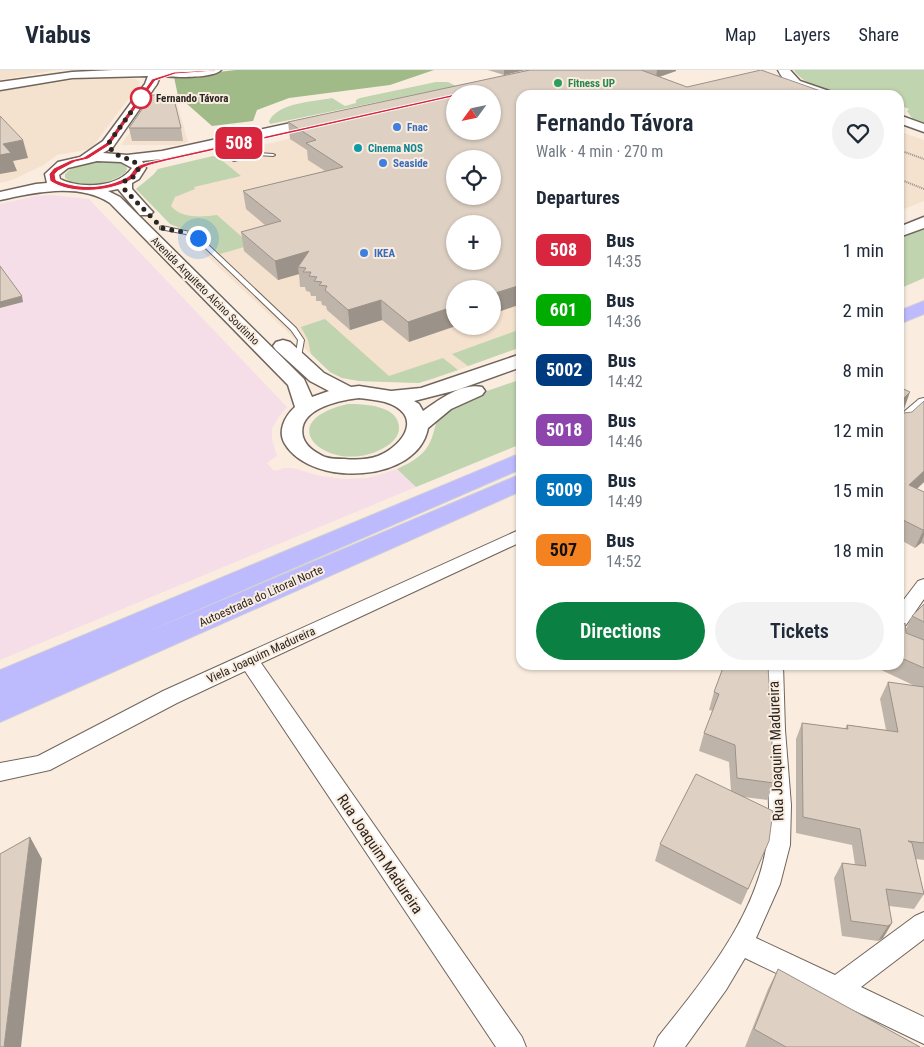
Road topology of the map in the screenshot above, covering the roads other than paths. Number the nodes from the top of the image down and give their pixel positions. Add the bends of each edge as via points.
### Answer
1 (73, 70) edge
2 (215, 70) edge
3 (771, 70) edge
4 (784, 70) edge
5 (151, 74) edge
6 (0, 84) edge
7 (802, 90) edge
8 (815, 90) edge
9 (339, 119) edge
10 (904, 121) edge
11 (904, 127) edge
12 (924, 128) edge
13 (924, 134) edge
14 (108, 144) junction
15 (273, 155) dead end
16 (86, 158) junction
17 (234, 160) dead end
18 (128, 161) junction
19 (52, 174) junction
20 (125, 181) junction
21 (63, 187) junction
22 (88, 189) junction
23 (0, 190) edge
24 (0, 196) edge
25 (924, 212) edge
26 (904, 219) edge
27 (924, 222) edge
28 (904, 230) edge
29 (916, 298) edge
30 (904, 312) edge
31 (516, 362) edge
32 (516, 375) edge
33 (347, 393) junction
34 (391, 397) junction
35 (924, 402) edge
36 (306, 408) junction
37 (904, 420) edge
38 (420, 424) junction
39 (516, 462) edge
40 (516, 484) edge
41 (516, 537) edge
42 (924, 585) edge
43 (904, 613) edge
44 (249, 661) junction
45 (772, 670) edge
46 (0, 683) edge
47 (0, 710) edge
48 (0, 772) edge
49 (924, 924) edge
50 (740, 943) junction
51 (837, 990) junction
52 (924, 1031) edge
53 (512, 1047) edge
54 (668, 1047) edge

1 - 6 main road
2 - 5 main road
3 - 7 main road via 782,82
4 - 8 main road via 792,81
5 - 6 main road via 80,74
5 - 14 main road
9 - 18 main road via 165,160
10 - 12 main road
11 - 13 main road
14 - 16 main road
14 - 18 main road
15 - 17 lane via 258,154
16 - 18 main road
16 - 19 main road via 63,165
18 - 20 main road via 133,177
19 - 21 main road via 53,181
19 - 23 main road
20 - 22 main road
20 - 33 main road, Avenida Arquiteto Alcino Soutinho via 125,190 130,197 298,361 317,377
21 - 22 main road
21 - 24 main road via 36,188
22 - 36 main road, Avenida Arquiteto Alcino Soutinho via 109,196 129,214 297,383
25 - 26 main road
27 - 28 main road
29 - 30 highway
31 - 34 main road via 422,394
32 - 38 main road via 444,405
33 - 34 main road
33 - 36 main road
34 - 38 main road via 415,413
35 - 37 street
36 - 38 main road via 292,428 292,439 298,450 326,464 344,467 384,462 400,455 415,440
39 - 46 highway, Autoestrada do Litoral Norte
40 - 47 highway, Autoestrada do Litoral Norte
41 - 44 street, Viela Joaquim Madureira
42 - 43 street
44 - 48 street, Viela Joaquim Madureira via 170,697 42,764
44 - 53 street, Rua Joaquim Madureira
45 - 50 street, Rua Joaquim Madureira via 780,811 776,857 758,909
49 - 51 street
50 - 51 street
50 - 54 street, Rua Joaquim Madureira via 701,1004
51 - 52 street

